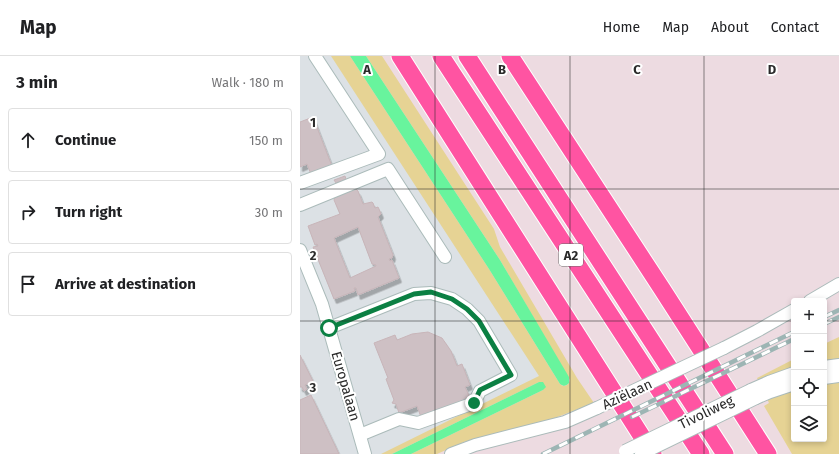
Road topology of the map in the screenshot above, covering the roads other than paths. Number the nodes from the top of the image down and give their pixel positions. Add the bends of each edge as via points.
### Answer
1 (315, 56) edge
2 (400, 56) edge
3 (441, 56) edge
4 (467, 56) edge
5 (510, 56) edge
6 (300, 184) edge
7 (300, 205) edge
8 (300, 253) edge
9 (445, 257) dead end
10 (839, 284) edge
11 (815, 298) edge
12 (791, 312) edge
13 (329, 328) junction
14 (839, 365) edge
15 (827, 367) edge
16 (791, 374) edge
17 (839, 376) edge
18 (827, 378) edge
19 (791, 385) edge
20 (754, 394) junction
21 (360, 435) junction
22 (622, 452) edge
23 (365, 454) edge
24 (451, 454) edge
25 (641, 454) edge
26 (653, 454) edge
27 (701, 454) edge
28 (725, 454) edge
29 (768, 454) edge

1 - 6 street via 379,154
2 - 26 highway
3 - 27 highway, A2
4 - 28 highway, A2
5 - 29 highway
7 - 9 street via 388,169
8 - 13 street, Europalaan via 322,304
10 - 11 street
12 - 24 street, Aziëlaan, bridge via 724,348 565,422 475,445
13 - 21 street, Europalaan
13 - 21 street via 414,294 431,292 452,299 479,321 511,375 480,390 474,403 418,424 399,419
14 - 15 street
16 - 20 street, Tivoliweg via 769,382
17 - 18 street
19 - 20 street, Tivoliweg
20 - 22 street, Tivoliweg, bridge
20 - 25 street, Tivoliweg, bridge
21 - 23 street, Europalaan

